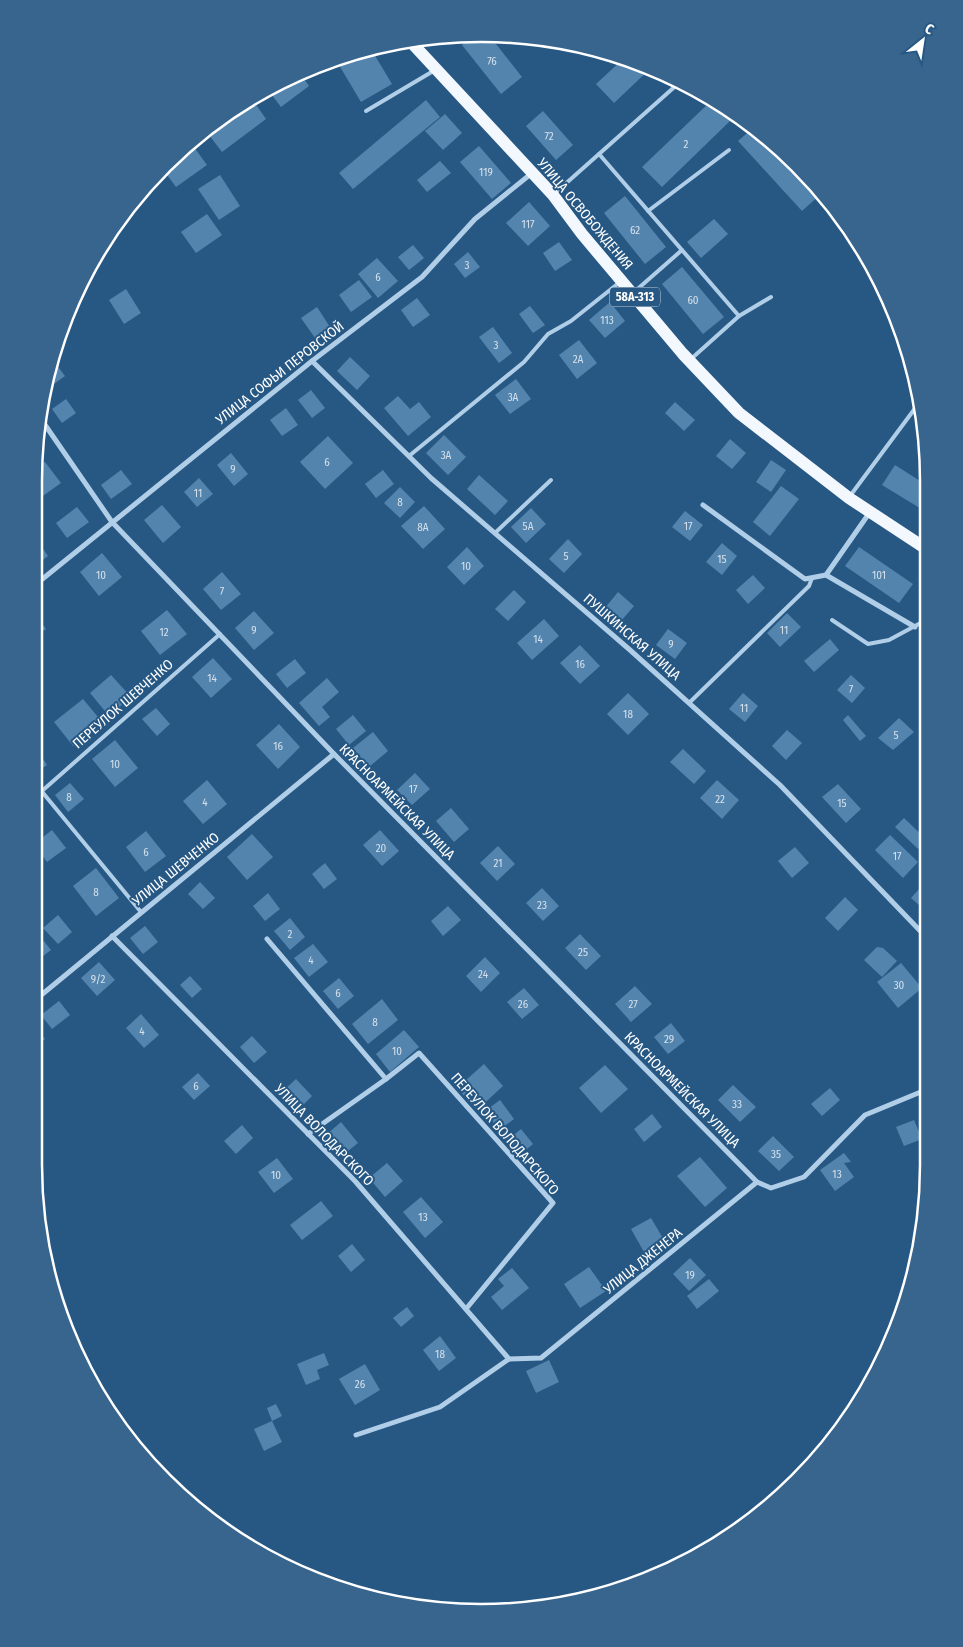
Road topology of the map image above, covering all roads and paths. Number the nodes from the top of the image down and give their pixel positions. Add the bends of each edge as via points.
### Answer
1 (416, 47) edge
2 (437, 69) junction
3 (674, 87) edge
4 (366, 111) dead end
5 (729, 150) dead end
6 (599, 154) junction
7 (532, 173) junction
8 (553, 195) junction
9 (648, 211) junction
10 (682, 250) junction
11 (621, 281) junction
12 (632, 294) junction
13 (771, 297) dead end
14 (739, 316) junction
15 (312, 360) junction
16 (689, 361) junction
17 (914, 409) edge
18 (46, 426) edge
19 (409, 456) junction
20 (551, 480) dead end
21 (849, 498) junction
22 (703, 506) dead end
23 (870, 512) junction
24 (112, 522) junction
25 (494, 533) junction
26 (920, 545) edge
27 (826, 575) junction
28 (812, 578) junction
29 (42, 579) edge
30 (832, 620) dead end
31 (920, 624) edge
32 (915, 627) junction
33 (220, 634) junction
34 (689, 703) junction
35 (334, 754) junction
36 (42, 791) joint
37 (141, 912) junction
38 (920, 931) edge
39 (112, 936) junction
40 (267, 939) dead end
41 (42, 995) edge
42 (386, 1079) junction
43 (920, 1092) edge
44 (308, 1134) junction
45 (757, 1182) junction
46 (466, 1310) junction
47 (509, 1359) junction
48 (356, 1434) dead end

1 - 2 main road, УЛИЦА ОСВОБОЖДЕНИЯ / 58А-313
2 - 4 lane
2 - 7 main road, УЛИЦА ОСВОБОЖДЕНИЯ / 58А-313
3 - 6 lane
5 - 9 lane
6 - 8 lane
6 - 9 lane
7 - 8 main road, УЛИЦА ОСВОБОЖДЕНИЯ / 58А-313
7 - 15 street, УЛИЦА СОФЬИ ПЕРОВСКОЙ via 475,219 422,277
8 - 11 main road, УЛИЦА ОСВОБОЖДЕНИЯ / 58А-313
9 - 10 lane
10 - 12 lane
10 - 14 lane
11 - 12 main road, УЛИЦА ОСВОБОЖДЕНИЯ / 58А-313
11 - 19 lane via 571,321 548,334 524,362
12 - 16 main road, УЛИЦА ОСВОБОЖДЕНИЯ / 58А-313
13 - 14 lane
14 - 16 lane
15 - 19 street, ПУШКИНСКАЯ УЛИЦА
15 - 24 street, УЛИЦА СОФЬИ ПЕРОВСКОЙ
16 - 21 main road, УЛИЦА ОСВОБОЖДЕНИЯ / 58А-313 via 739,413
17 - 21 lane
18 - 24 street, КРАСНОАРМЕЙСКАЯ УЛИЦА
19 - 25 street, ПУШКИНСКАЯ УЛИЦА
20 - 25 lane
21 - 23 main road, УЛИЦА ОСВОБОЖДЕНИЯ / 58А-313
22 - 28 street via 805,579
23 - 26 main road, УЛИЦА ОСВОБОЖДЕНИЯ / 58А-313
23 - 27 street
24 - 29 street, УЛИЦА СОФЬИ ПЕРОВСКОЙ
24 - 33 street, КРАСНОАРМЕЙСКАЯ УЛИЦА
25 - 34 street, ПУШКИНСКАЯ УЛИЦА
27 - 28 street
27 - 32 street
28 - 34 lane via 810,586
30 - 32 lane via 868,644 889,640
31 - 32 lane
33 - 35 street, КРАСНОАРМЕЙСКАЯ УЛИЦА
33 - 36 lane, ПЕРЕУЛОК ШЕВЧЕНКО
34 - 38 street, ПУШКИНСКАЯ УЛИЦА via 780,785
35 - 37 street, УЛИЦА ШЕВЧЕНКО
35 - 45 street, КРАСНОАРМЕЙСКАЯ УЛИЦА
36 - 37 lane
37 - 39 street, УЛИЦА ШЕВЧЕНКО
39 - 41 street, УЛИЦА ШЕВЧЕНКО
39 - 44 street, УЛИЦА ВОЛОДАРСКОГО
40 - 42 street
42 - 44 street, ПЕРЕУЛОК ВОЛОДАРСКОГО
42 - 46 street, ПЕРЕУЛОК ВОЛОДАРСКОГО via 418,1053 553,1203
43 - 45 street via 864,1115 804,1177 771,1188
44 - 46 street, УЛИЦА ВОЛОДАРСКОГО via 355,1181
45 - 47 street, УЛИЦА ДЖЕНЕРА via 541,1358
46 - 47 street, УЛИЦА ВОЛОДАРСКОГО
47 - 48 street via 440,1406

